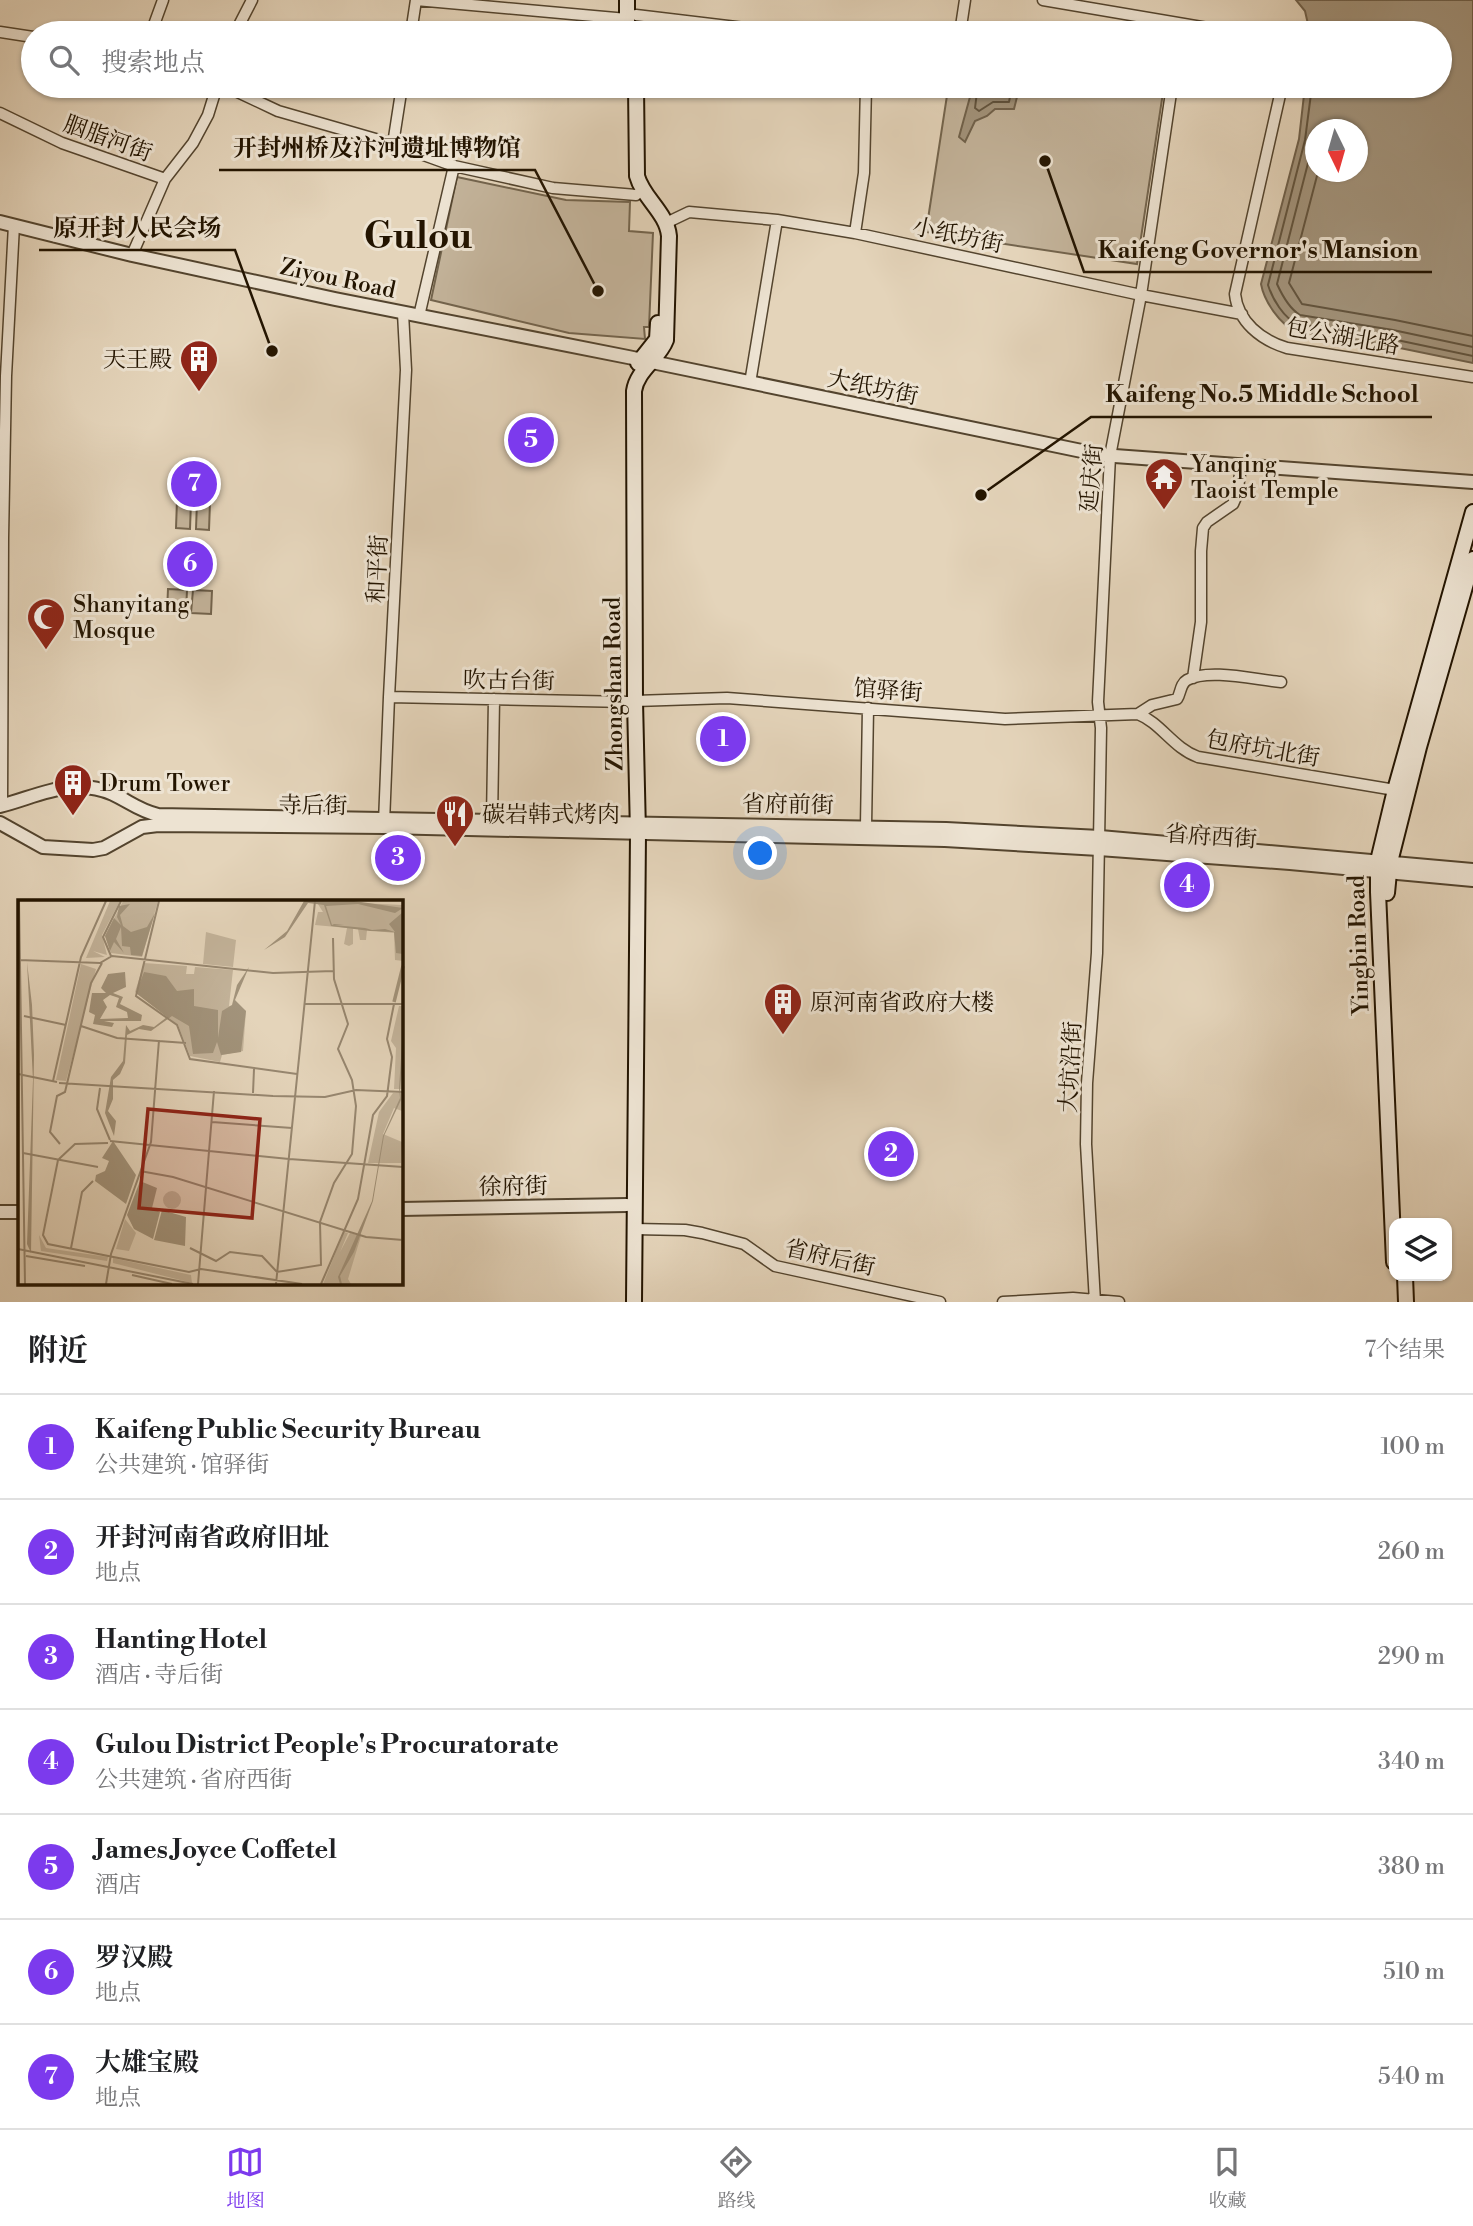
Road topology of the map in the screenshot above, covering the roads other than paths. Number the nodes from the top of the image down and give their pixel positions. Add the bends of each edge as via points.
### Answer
1 (163, 0) edge
2 (252, 0) edge
3 (416, 0) edge
4 (627, 0) edge
5 (965, 0) edge
6 (1043, 0) edge
7 (631, 17) edge
8 (155, 21) edge
9 (241, 21) edge
10 (413, 21) edge
11 (670, 21) edge
12 (962, 21) edge
13 (1143, 21) edge
14 (0, 32) edge
15 (21, 35) edge
16 (214, 98) edge
17 (250, 98) edge
18 (400, 98) edge
19 (628, 98) edge
20 (636, 98) edge
21 (866, 98) edge
22 (1170, 98) edge
23 (1279, 98) edge
24 (0, 113) edge
25 (393, 144) junction
26 (454, 166) junction
27 (165, 179) junction
28 (636, 195) junction
29 (777, 220) junction
30 (0, 222) edge
31 (666, 223) junction
32 (14, 225) junction
33 (855, 233) junction
34 (132, 255) junction
35 (1141, 295) junction
36 (403, 313) junction
37 (1241, 314) junction
38 (419, 316) junction
39 (640, 360) junction
40 (1473, 377) edge
41 (750, 383) junction
42 (1110, 456) junction
43 (1241, 467) junction
44 (1473, 482) edge
45 (1473, 512) edge
46 (1, 538) edge
47 (1473, 559) edge
48 (1193, 678) junction
49 (1280, 682) dead end
50 (389, 697) junction
51 (494, 699) junction
52 (631, 701) junction
53 (868, 708) junction
54 (1099, 715) junction
55 (1138, 715) junction
56 (1395, 790) junction
57 (1, 805) edge
58 (492, 820) junction
59 (0, 823) edge
60 (385, 823) junction
61 (866, 826) junction
62 (633, 828) junction
63 (945, 834) junction
64 (1100, 843) junction
65 (1383, 866) junction
66 (1473, 870) edge
67 (1473, 880) edge
68 (626, 1205) junction
69 (402, 1209) edge
70 (0, 1212) edge
71 (18, 1212) edge
72 (1393, 1218) edge
73 (1402, 1218) edge
74 (634, 1229) junction
75 (1395, 1281) edge
76 (1405, 1281) edge
77 (1095, 1301) edge
78 (626, 1302) edge
79 (634, 1302) edge
80 (940, 1302) edge
81 (1003, 1302) edge
82 (1119, 1302) edge
83 (1396, 1302) edge
84 (1406, 1302) edge

1 - 8 street
2 - 9 street
3 - 7 street
3 - 10 street
4 - 7 main road
5 - 12 street
6 - 13 street
7 - 11 street
14 - 15 street
16 - 27 street via 193,143
17 - 25 street via 278,111
18 - 25 street
19 - 28 main road, Zhongshan Road via 628,175
20 - 31 main road via 637,176
21 - 33 street via 864,173
22 - 35 street, 延庆街
23 - 37 street via 1236,294
24 - 27 street, 胭脂河街 via 62,143
25 - 26 street
26 - 28 street via 553,188
26 - 38 street
27 - 34 street
28 - 39 main road, Zhongshan Road via 660,233 657,339
29 - 31 street, 小纸坊街 via 689,212
29 - 33 street, 小纸坊街
29 - 41 street
30 - 32 street, Ziyou Road
31 - 39 main road, Zhongshan Road via 667,336 662,349
32 - 34 street, Ziyou Road
32 - 46 street
33 - 35 street, 小纸坊街
34 - 36 street, Ziyou Road
35 - 37 street, 小纸坊街
35 - 42 street, 延庆街
36 - 38 street, Ziyou Road
36 - 50 street, 和平街 via 406,370
37 - 40 street, 包公湖北路 via 1259,335 1287,348
38 - 39 street, Ziyou Road
39 - 41 street, 大纸坊街
39 - 52 main road, Zhongshan Road via 626,381 624,394
41 - 42 street, 大纸坊街
42 - 43 street, 大纸坊街
42 - 54 street, 延庆街
43 - 44 street, 大纸坊街
43 - 48 street via 1233,504 1203,528 1201,622
45 - 56 main road, Yingbin Road
46 - 57 street
47 - 65 main road, Yingbin Road
48 - 49 street via 1213,675
48 - 55 street via 1183,684 1177,699 1152,705
50 - 51 street, 吹古台街
50 - 60 street, 和平街
51 - 52 street, 吹古台街
51 - 58 street
52 - 53 street, 馆驿街 via 727,698
52 - 62 main road, Zhongshan Road
53 - 54 street, 馆驿街 via 1005,719
53 - 61 street
54 - 55 street, 馆驿街
54 - 64 street, 延庆街
55 - 56 street, 包府坑北街 via 1198,757
56 - 65 main road, Yingbin Road
57 - 60 street, 寺后街 via 45,790 73,788 113,794 158,815
58 - 60 street, 寺后街
58 - 62 street, 寺后街
59 - 60 street, 寺后街 via 43,846 93,850 142,827 158,825
60 - 62 street, 寺后街
61 - 62 street, 省府前街
61 - 63 street, 省府前街
62 - 63 street, 省府前街
62 - 68 main road, Zhongshan Road
62 - 74 main road, Zhongshan Road
63 - 64 street, 省府西街
64 - 65 street, 省府西街
64 - 77 street, 大坑沿街 via 1087,1083
65 - 66 street, 省府西街
65 - 67 street, 省府西街
65 - 72 main road, Yingbin Road
65 - 73 main road, Yingbin Road
68 - 69 street, 徐府街
68 - 78 main road, Zhongshan Road
70 - 71 street
74 - 79 main road, Zhongshan Road
74 - 80 street, 省府后街 via 702,1233 744,1244 775,1266
75 - 83 main road
76 - 84 main road
77 - 81 street
77 - 82 street

